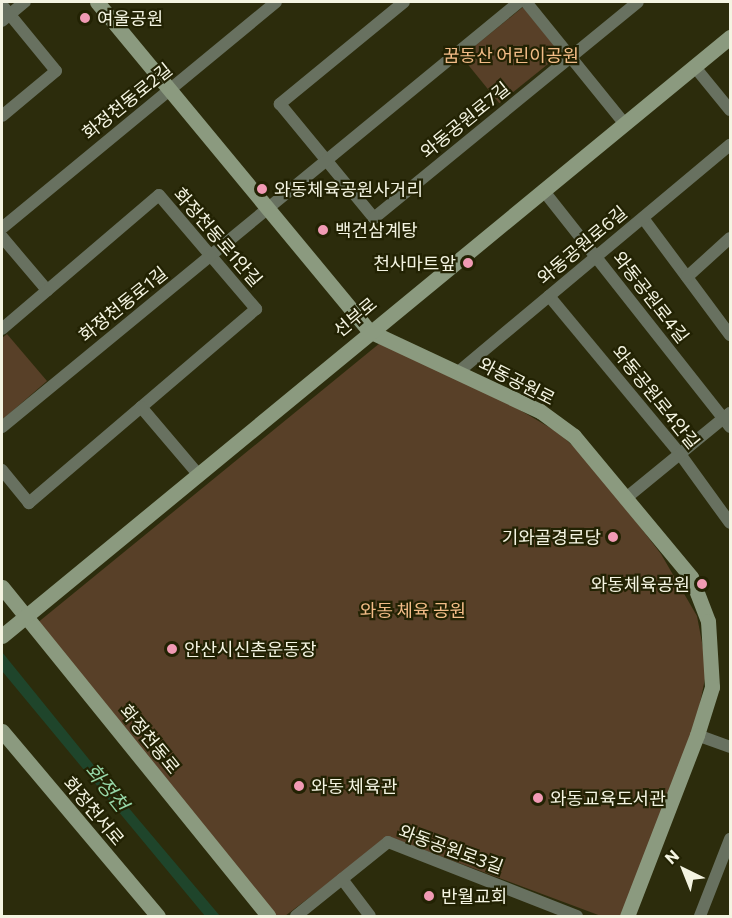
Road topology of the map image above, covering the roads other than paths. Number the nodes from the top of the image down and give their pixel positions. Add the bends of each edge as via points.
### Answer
1 (25, 2) edge
2 (97, 2) edge
3 (274, 2) edge
4 (404, 2) edge
5 (519, 2) edge
6 (526, 2) edge
7 (638, 2) edge
8 (4, 13) edge
9 (730, 36) edge
10 (570, 57) junction
11 (694, 66) junction
12 (170, 89) junction
13 (730, 110) edge
14 (2, 116) edge
15 (624, 123) junction
16 (730, 145) edge
17 (326, 160) junction
18 (543, 190) junction
19 (268, 208) junction
20 (643, 218) junction
21 (2, 228) edge
22 (2, 237) edge
23 (730, 238) edge
24 (210, 255) junction
25 (596, 257) junction
26 (687, 277) junction
27 (47, 290) junction
28 (549, 296) junction
29 (2, 329) edge
30 (369, 331) junction
31 (730, 335) edge
32 (457, 373) junction
33 (141, 407) junction
34 (728, 419) edge
35 (2, 427) edge
36 (680, 454) junction
37 (2, 470) edge
38 (198, 474) junction
39 (626, 498) junction
40 (730, 523) edge
41 (2, 587) edge
42 (26, 617) junction
43 (5, 634) edge
44 (2, 731) edge
45 (697, 735) junction
46 (730, 747) edge
47 (730, 839) edge
48 (342, 879) junction
49 (543, 903) junction
50 (373, 915) edge
51 (158, 916) edge
52 (268, 916) edge
53 (296, 916) edge
54 (538, 916) edge
55 (577, 916) edge
56 (627, 916) edge
57 (700, 916) edge

1 - 8 street
2 - 12 street, 와동공원로
3 - 12 street, 화정천동로2길
4 - 17 street via 280,104
5 - 17 street
6 - 10 street
7 - 10 street, 와동공원로7길
8 - 14 street via 56,71
9 - 11 street, 선부로
10 - 15 street
10 - 17 street, 와동공원로7길 via 374,218
11 - 13 street
11 - 15 street, 선부로
12 - 19 street, 와동공원로
12 - 21 street, 화정천동로2길
15 - 18 street, 선부로
16 - 20 street, 와동공원로6길
17 - 19 street
18 - 25 street, 와동공원로4길
18 - 30 street, 선부로
19 - 24 street, 화정천동로1길
19 - 30 street, 와동공원로
20 - 25 street, 와동공원로6길
20 - 26 street
22 - 27 street
23 - 26 street
24 - 27 street, 화정천동로1안길 via 159,195
24 - 33 street, 화정천동로1안길 via 256,309
24 - 35 street, 화정천동로1길
25 - 28 street, 와동공원로6길
25 - 34 street, 와동공원로4길
26 - 31 street
27 - 29 street, 화정천동로1안길
28 - 32 street, 와동공원로6길
28 - 36 street, 와동공원로4안길
30 - 32 street, 와동공원로
30 - 38 street, 선부로
32 - 39 street, 와동공원로 via 540,411 574,436
33 - 37 street, 화정천동로1안길 via 29,502
33 - 38 street
34 - 36 street
36 - 39 street
36 - 40 street, 와동공원로4안길
38 - 42 street, 선부로
39 - 45 street, 와동공원로 via 691,577 708,621 712,687
41 - 42 street, 화정천동로
42 - 43 street, 선부로
42 - 52 street, 화정천동로
44 - 51 street, 화정천서로
45 - 46 street
45 - 56 street, 와동공원로
47 - 57 street
48 - 49 street, 와동공원로3길 via 388,842
48 - 50 street
48 - 53 street, 와동공원로3길
49 - 54 street
49 - 55 street, 와동공원로3길

